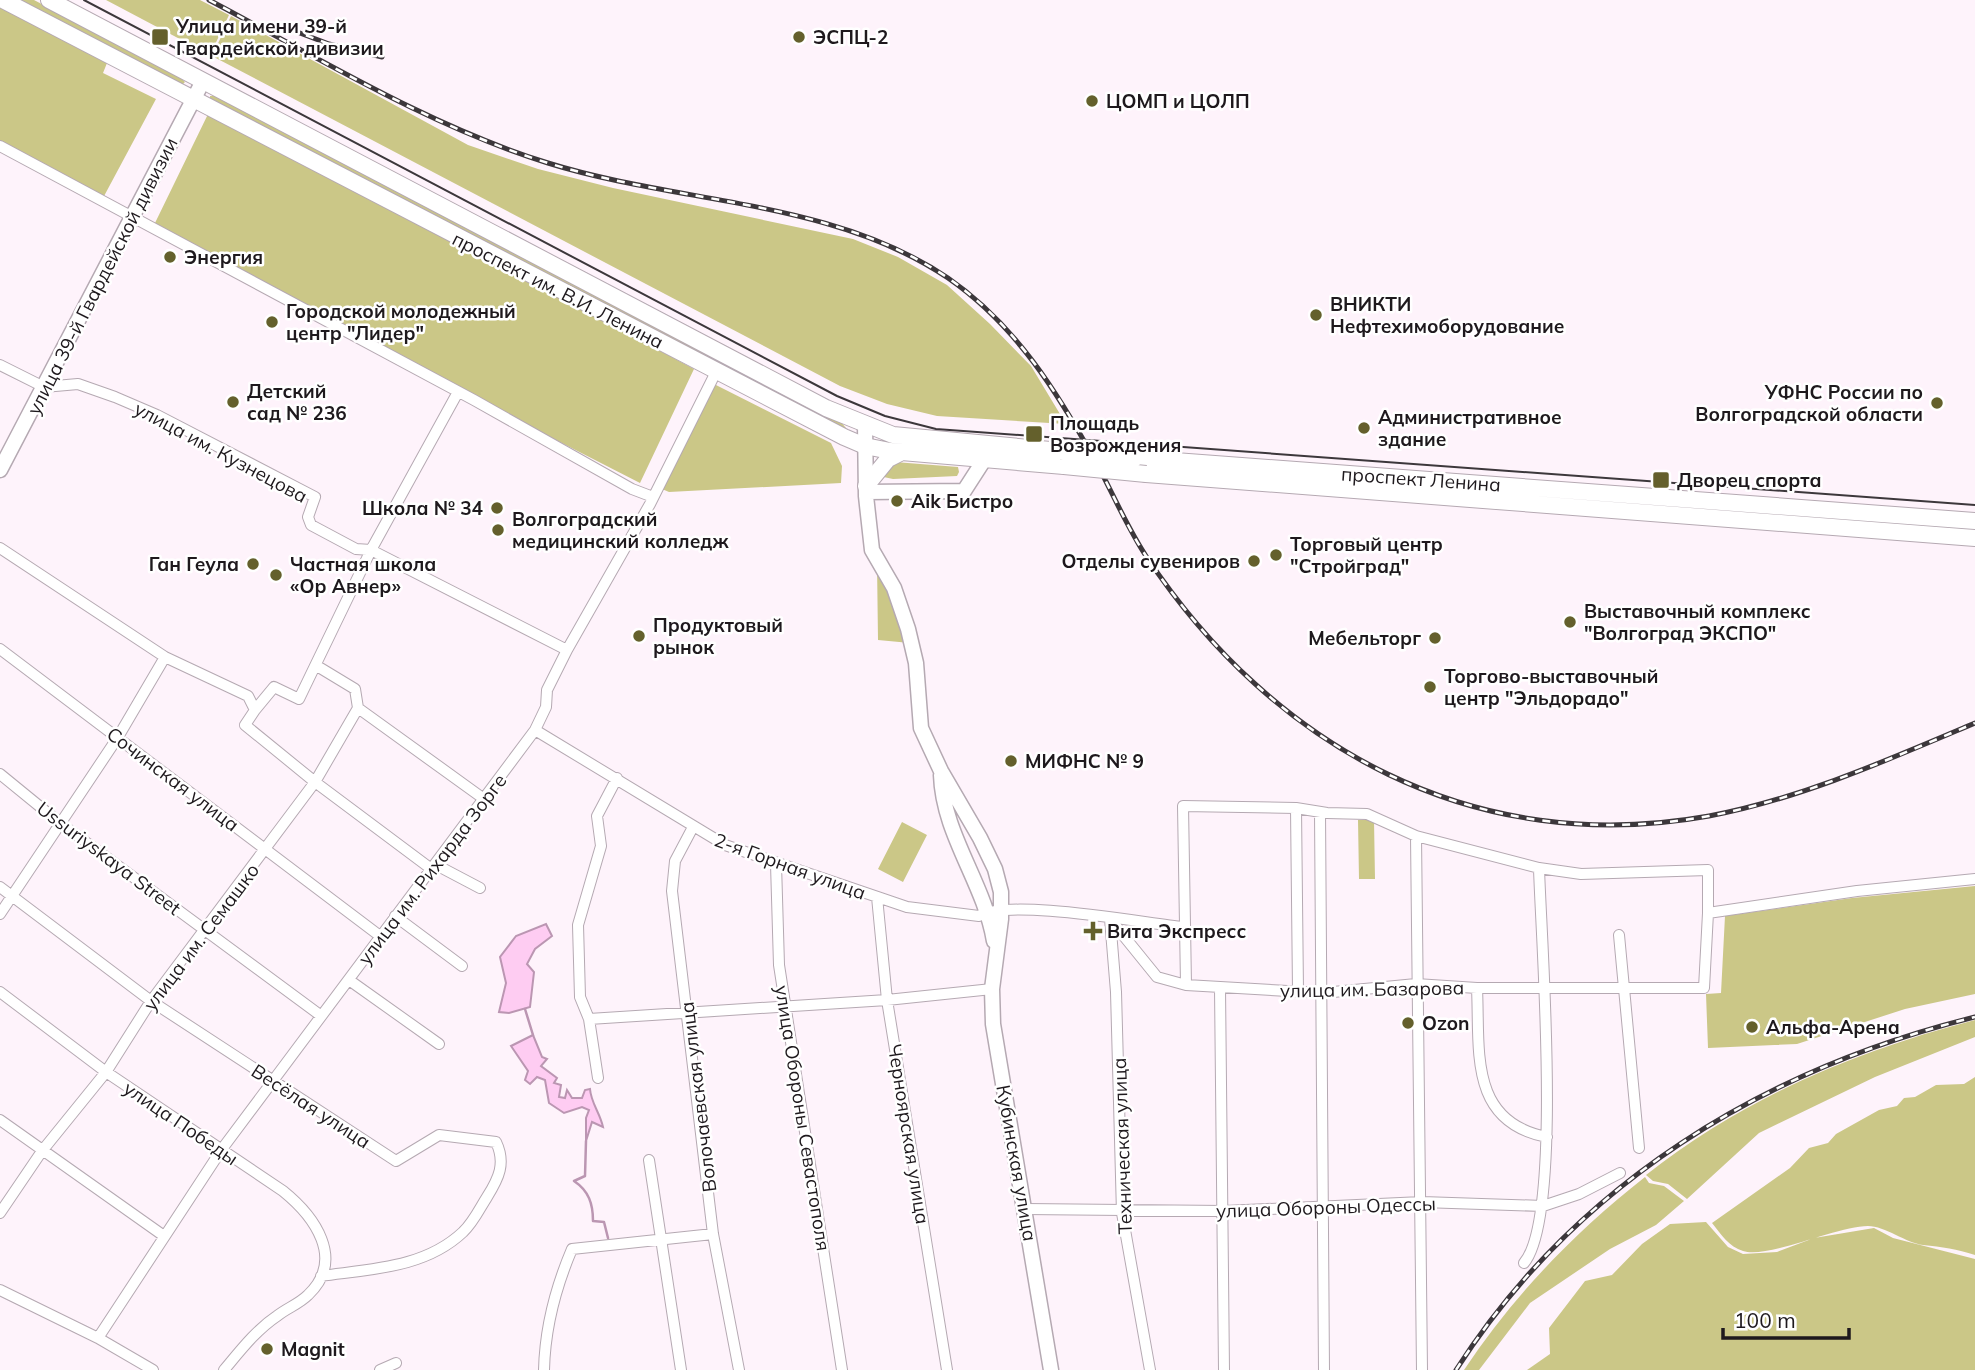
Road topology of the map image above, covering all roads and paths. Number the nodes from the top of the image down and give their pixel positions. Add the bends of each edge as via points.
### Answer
1 (3, 0) edge
2 (49, 0) edge
3 (203, 81) junction
4 (193, 100) junction
5 (0, 146) edge
6 (134, 216) junction
7 (0, 365) edge
8 (716, 372) junction
9 (44, 387) junction
10 (458, 392) junction
11 (865, 424) junction
12 (865, 446) junction
13 (902, 452) junction
14 (1135, 458) joint
15 (1063, 459) junction
16 (984, 460) junction
17 (0, 470) edge
18 (1146, 474) joint
19 (866, 489) junction
20 (653, 497) junction
21 (1707, 508) junction
22 (1933, 517) junction
23 (1975, 521) edge
24 (1931, 534) junction
25 (1975, 538) edge
26 (0, 548) edge
27 (371, 550) junction
28 (0, 649) edge
29 (567, 650) junction
30 (165, 657) junction
31 (317, 666) junction
32 (358, 708) junction
33 (255, 710) junction
34 (535, 730) junction
35 (118, 737) junction
36 (941, 771) junction
37 (0, 774) edge
38 (617, 778) junction
39 (315, 782) junction
40 (484, 799) junction
41 (1296, 807) junction
42 (1320, 812) junction
43 (60, 823) junction
44 (692, 827) junction
45 (1416, 836) junction
46 (267, 850) junction
47 (776, 864) junction
48 (430, 868) junction
49 (1539, 868) junction
50 (1975, 879) edge
51 (0, 887) edge
52 (480, 888) dead end
53 (11, 895) junction
54 (877, 897) junction
55 (994, 910) junction
56 (1708, 913) junction
57 (0, 914) edge
58 (395, 916) junction
59 (1110, 919) junction
60 (1183, 927) junction
61 (206, 932) junction
62 (1619, 935) dead end
63 (380, 936) junction
64 (461, 966) dead end
65 (349, 980) junction
66 (1416, 984) junction
67 (1186, 985) junction
68 (1220, 988) junction
69 (1477, 988) junction
70 (1542, 988) junction
71 (1622, 988) junction
72 (992, 989) junction
73 (1298, 991) junction
74 (0, 992) edge
75 (1323, 993) junction
76 (887, 1000) junction
77 (151, 1001) junction
78 (785, 1007) junction
79 (688, 1013) junction
80 (320, 1015) junction
81 (589, 1018) junction
82 (439, 1044) dead end
83 (106, 1072) junction
84 (598, 1078) dead end
85 (273, 1083) junction
86 (0, 1120) edge
87 (1547, 1137) junction
88 (1639, 1148) dead end
89 (222, 1149) junction
90 (43, 1151) junction
91 (649, 1160) dead end
92 (1620, 1173) dead end
93 (4, 1199) edge
94 (1422, 1202) junction
95 (1323, 1206) junction
96 (1543, 1206) junction
97 (1025, 1209) junction
98 (1224, 1211) junction
99 (0, 1213) edge
100 (1122, 1213) junction
101 (713, 1234) junction
102 (164, 1236) junction
103 (660, 1242) junction
104 (1524, 1263) dead end
105 (321, 1276) junction
106 (0, 1290) edge
107 (98, 1338) junction
108 (396, 1363) dead end
109 (153, 1370) edge
110 (224, 1370) edge
111 (380, 1370) edge
112 (544, 1370) edge
113 (681, 1370) edge
114 (739, 1370) edge
115 (842, 1370) edge
116 (947, 1370) edge
117 (1051, 1370) edge
118 (1150, 1370) edge
119 (1224, 1370) edge
120 (1324, 1370) edge
121 (1422, 1370) edge

1 - 4 main road, проспект им. В.И. Ленина
2 - 3 main road, проспект им. В.И. Ленина
3 - 4 street, улица 39-й Гвардейской дивизии
3 - 11 main road, проспект им. В.И. Ленина via 826,408
4 - 6 street, улица 39-й Гвардейской дивизии
4 - 8 main road, проспект им. В.И. Ленина
5 - 6 street
6 - 9 street, улица 39-й Гвардейской дивизии
6 - 10 street
7 - 9 street
8 - 12 main road, проспект им. В.И. Ленина
8 - 20 street, улица им. Рихарда Зорге
9 - 17 street, улица 39-й Гвардейской дивизии
9 - 27 street, улица им. Кузнецова via 73,383 157,415 315,497 311,525 356,549
10 - 20 street
10 - 27 street
11 - 12 street, Кубинская улица
11 - 15 main road, проспект им. В.И. Ленина via 893,435
12 - 13 main road, проспект им. В.И. Ленина
12 - 19 street, Кубинская улица
13 - 16 main road, проспект им. В.И. Ленина
13 - 19 main road via 888,459
14 - 15 main road, проспект им. В.И. Ленина, bridge
14 - 21 main road, проспект Ленина
15 - 16 main road, проспект им. В.И. Ленина
15 - 18 main road, проспект им. В.И. Ленина, bridge
16 - 19 street via 964,491
18 - 21 main road, проспект Ленина
19 - 36 street, Кубинская улица via 872,550 905,618 916,663 921,728
20 - 29 street, улица им. Рихарда Зорге
21 - 22 main road, проспект Ленина
21 - 24 main road, проспект Ленина
22 - 23 main road, проспект Ленина
22 - 24 main road via 1938,526
24 - 25 main road, проспект Ленина
26 - 30 street
27 - 29 street, улица им. Кузнецова
27 - 31 street
28 - 35 street, Сочинская улица
29 - 34 street, улица им. Рихарда Зорге via 547,690 546,707
30 - 33 street via 248,696
30 - 35 street
31 - 32 street via 355,689
31 - 33 street via 299,699 274,687
32 - 39 street, улица им. Семашко
32 - 40 street
33 - 39 street via 245,724
34 - 38 street, 2-я Горная улица
34 - 40 street, улица им. Рихарда Зорге
35 - 43 street
35 - 46 street, Сочинская улица
36 - 55 street, Кубинская улица via 948,822
36 - 55 street, Кубинская улица via 995,869
37 - 43 street, Ussuriyskaya Street
38 - 44 street, 2-я Горная улица
38 - 81 street via 597,816 601,846 578,925 580,997
39 - 46 street, улица им. Семашко
39 - 48 street
40 - 48 street, улица им. Рихарда Зорге
41 - 42 street
41 - 60 street via 1183,807
41 - 73 street
42 - 45 street via 1367,814
42 - 75 street
43 - 53 street
43 - 61 street, Ussuriyskaya Street
44 - 47 street, 2-я Горная улица
44 - 79 street, Волочаевская улица via 675,861 672,882
45 - 49 street
45 - 66 street
46 - 61 street, улица им. Семашко
46 - 63 street, Сочинская улица
47 - 54 street, 2-я Горная улица
47 - 78 street, улица Обороны Севастополя via 775,906
48 - 52 street via 442,869
48 - 58 street, улица им. Рихарда Зорге
49 - 56 street via 1581,874 1708,870
49 - 70 street
50 - 56 street
51 - 53 street, Весёлая улица
53 - 57 street
53 - 77 street, Весёлая улица
54 - 55 street, 2-я Горная улица via 948,913 979,916
54 - 76 street, Черноярская улица
55 - 59 street, 2-я Горная улица
55 - 72 street, Кубинская улица via 997,956
56 - 71 street, улица им. Базарова via 1704,988
58 - 63 street, улица им. Рихарда Зорге
58 - 64 street
59 - 60 street, 2-я Горная улица
59 - 67 street, улица им. Базарова via 1157,977
59 - 100 street, Техническая улица
60 - 67 street
61 - 77 street, улица им. Семашко
61 - 80 street, Ussuriyskaya Street
62 - 71 street
63 - 65 street, улица им. Рихарда Зорге
65 - 80 street, улица им. Рихарда Зорге
65 - 82 street
66 - 69 street, улица им. Базарова
66 - 75 street, улица им. Базарова
66 - 94 street
67 - 68 street, улица им. Базарова
68 - 73 street, улица им. Базарова
68 - 98 street
69 - 70 street, улица им. Базарова
69 - 87 street via 1481,1080 1494,1109 1531,1134
70 - 71 street, улица им. Базарова
70 - 87 street
71 - 88 street
72 - 76 street
72 - 97 street, Кубинская улица via 993,1024
73 - 75 street, улица им. Базарова
74 - 83 street, улица Победы
75 - 95 street
76 - 78 street
76 - 116 street, Черноярская улица
77 - 83 street, улица им. Семашко
77 - 85 street, Весёлая улица
78 - 79 street
78 - 115 street, улица Обороны Севастополя
79 - 81 street
79 - 101 street, Волочаевская улица
80 - 85 street, улица им. Рихарда Зорге
81 - 84 street
83 - 89 street, улица Победы
83 - 90 street, улица им. Семашко
85 - 89 street, улица им. Рихарда Зорге
85 - 105 street, Весёлая улица via 396,1161 439,1135 496,1142 503,1156 498,1180 465,1231 433,1254 404,1264
86 - 90 street
87 - 96 street
89 - 102 street, улица им. Рихарда Зорге
89 - 105 street, улица Победы via 306,1210 320,1231 325,1250
90 - 93 street, улица им. Семашко
90 - 102 street
91 - 103 street
92 - 96 street, улица Обороны Одессы
93 - 99 street, улица им. Семашко
94 - 95 street, улица Обороны Одессы
94 - 96 street, улица Обороны Одессы
94 - 121 street
95 - 98 street, улица Обороны Одессы
95 - 120 street
96 - 104 street via 1533,1252
97 - 100 street, улица Обороны Одессы
97 - 117 street, Кубинская улица
98 - 100 street, улица Обороны Одессы
98 - 119 street
100 - 118 street, Техническая улица
101 - 103 street
101 - 114 street, Волочаевская улица
102 - 107 street, улица им. Рихарда Зорге
103 - 112 street via 572,1249 556,1289 544,1346
103 - 113 street
105 - 110 street via 308,1295 260,1331
106 - 107 street
107 - 109 street
108 - 111 street

